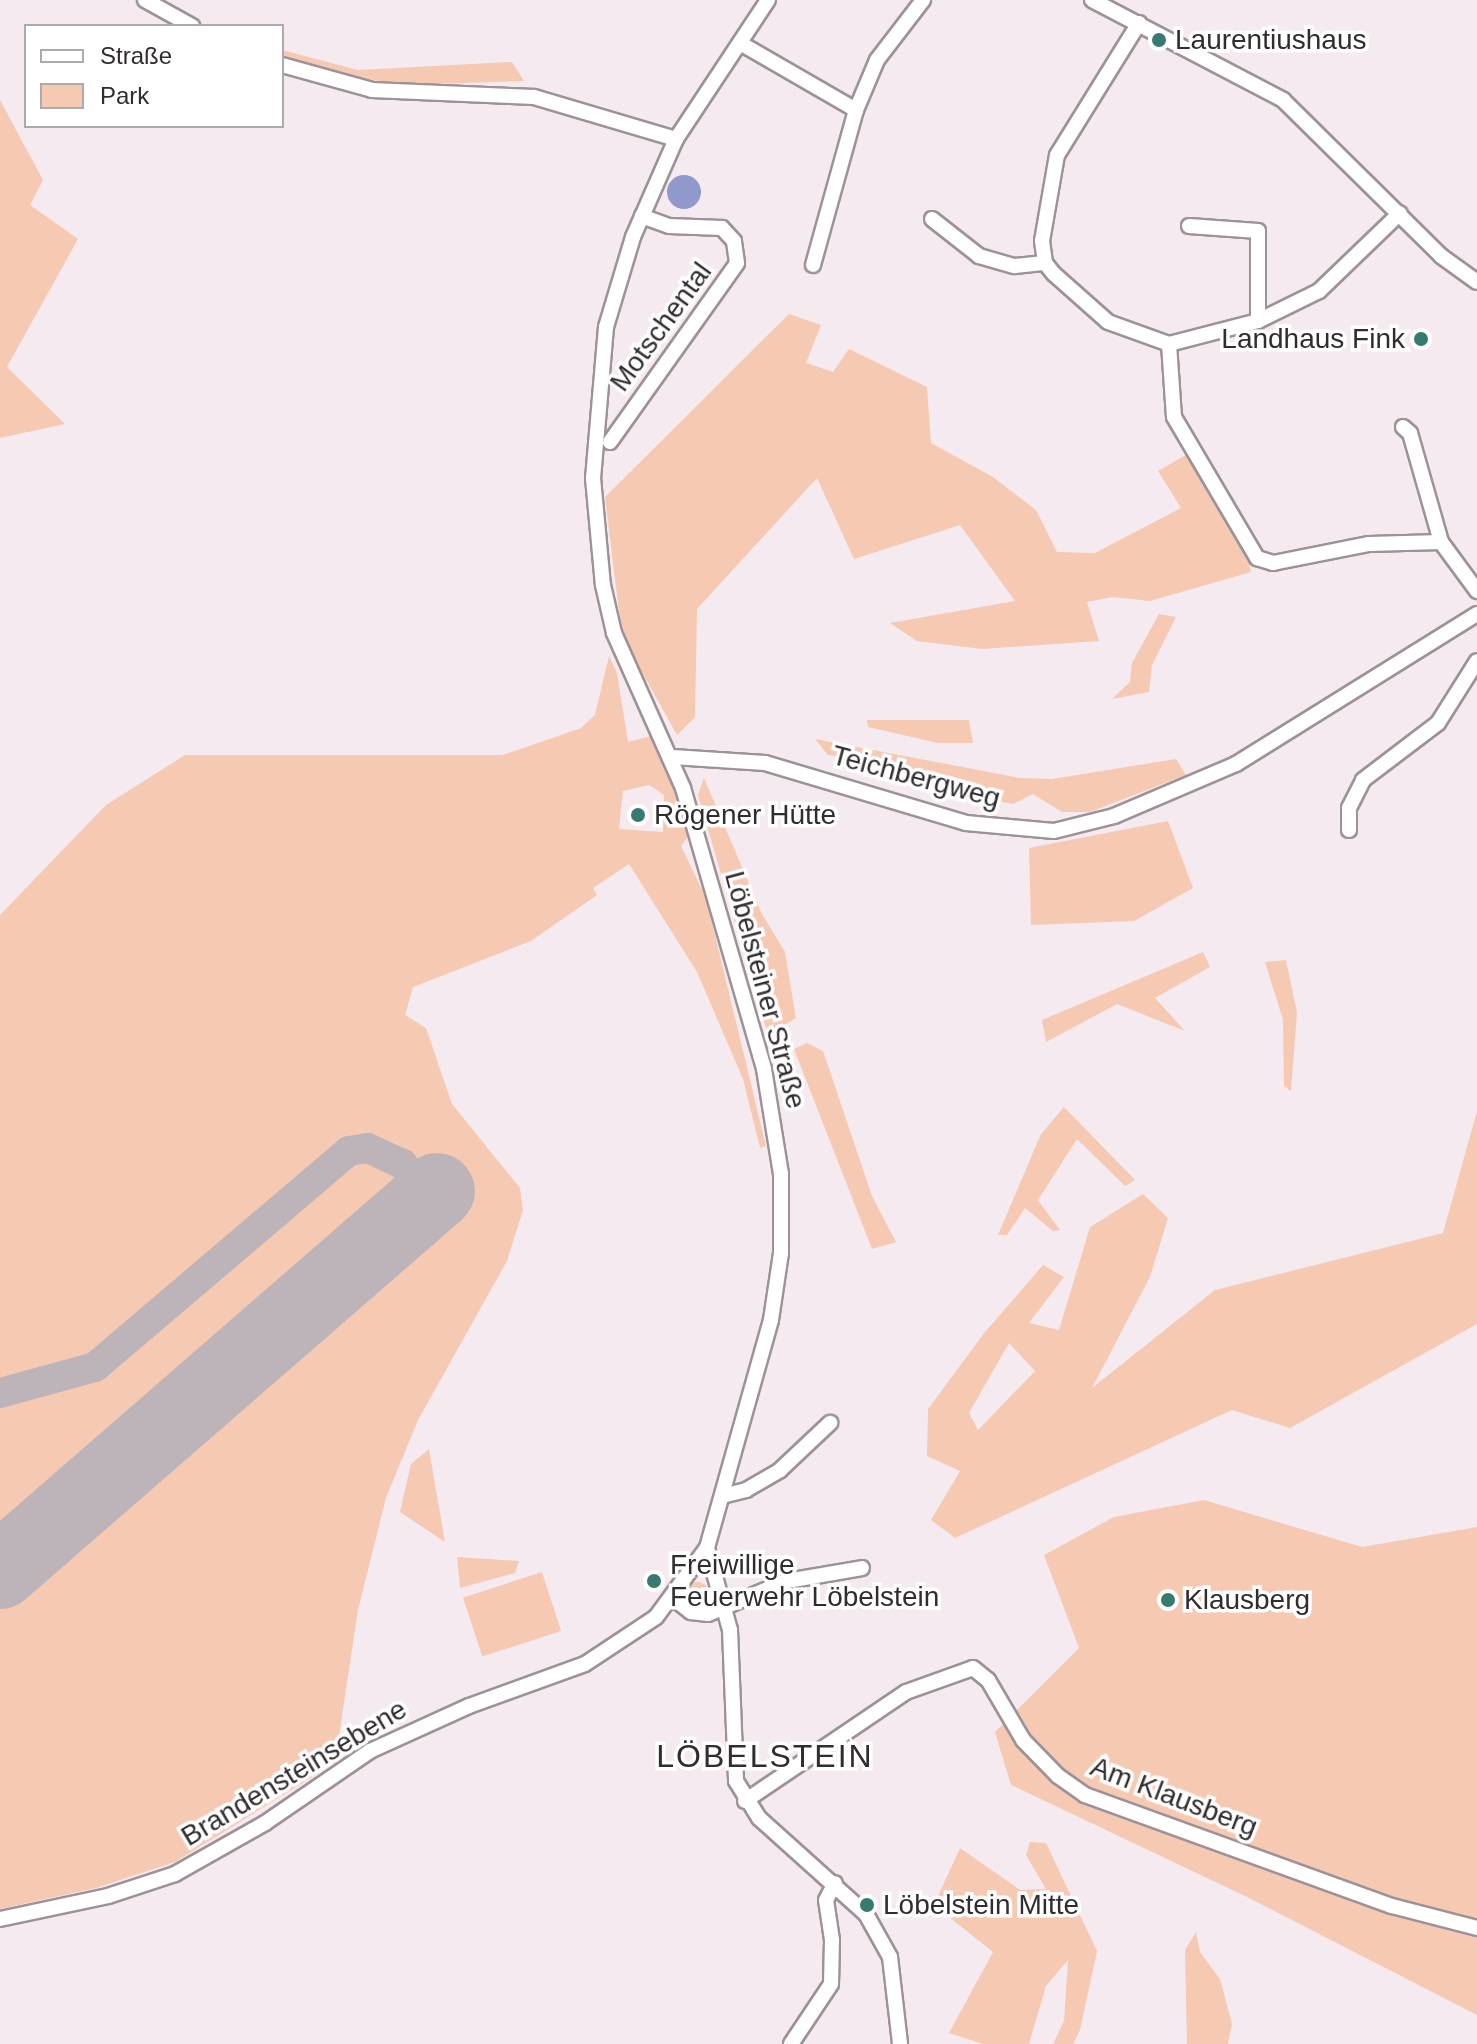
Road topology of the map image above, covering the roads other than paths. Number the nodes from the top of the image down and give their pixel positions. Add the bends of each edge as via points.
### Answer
1 (145, 0) edge
2 (768, 0) edge
3 (923, 0) edge
4 (1092, 0) edge
5 (1139, 23) junction
6 (188, 24) edge
7 (740, 43) junction
8 (284, 66) edge
9 (856, 110) junction
10 (676, 139) junction
11 (1400, 213) junction
12 (642, 216) junction
13 (932, 219) dead end
14 (1189, 226) dead end
15 (1045, 263) junction
16 (813, 265) dead end
17 (1477, 282) edge
18 (1258, 321) junction
19 (1169, 344) junction
20 (1403, 427) dead end
21 (610, 442) dead end
22 (1441, 542) junction
23 (1477, 591) edge
24 (1477, 614) edge
25 (1477, 661) edge
26 (673, 757) junction
27 (1349, 830) dead end
28 (830, 1423) dead end
29 (722, 1496) junction
30 (707, 1548) junction
31 (862, 1568) dead end
32 (673, 1598) junction
33 (722, 1607) junction
34 (745, 1801) junction
35 (835, 1883) junction
36 (0, 1919) edge
37 (1477, 1928) edge
38 (791, 2044) edge
39 (900, 2044) edge

1 - 6 street
2 - 7 street
3 - 9 street via 877,60
4 - 5 street
5 - 11 street via 1283,100
5 - 15 street via 1057,155 1042,241
7 - 9 street
7 - 10 street
8 - 10 street via 372,90 534,97
9 - 16 street
10 - 12 street, Löbelsteiner Straße
11 - 17 street via 1459,272
11 - 18 street via 1319,291
12 - 21 street, Motschental via 669,226 722,228 734,241 737,263
12 - 26 street, Löbelsteiner Straße via 606,327 593,478 603,585 614,633
13 - 15 street via 979,256 1015,266
14 - 18 street via 1258,231
15 - 19 street via 1108,322
18 - 19 street
19 - 22 street via 1174,417 1261,561 1279,563 1369,544
20 - 22 street via 1410,433
22 - 23 street
24 - 26 street, Teichbergweg via 1236,764 1114,816 1054,831 966,823 765,763
25 - 27 street via 1438,723 1363,780 1349,808
26 - 29 street, Löbelsteiner Straße via 764,1069 781,1174 781,1253 771,1320
28 - 29 street via 780,1470 746,1490
29 - 30 street, Löbelsteiner Straße
30 - 32 street, Brandensteinsebene
30 - 33 street
31 - 33 street via 787,1581
32 - 33 street via 696,1614
32 - 36 street, Brandensteinsebene via 619,1646 370,1751 203,1861 108,1896
33 - 34 street via 732,1655 733,1764
34 - 35 street
34 - 37 street, Am Klausberg via 906,1692 973,1668 988,1680 1023,1740 1085,1795 1392,1906
35 - 38 street via 826,1900 831,1984
35 - 39 street via 866,1914 890,1957

